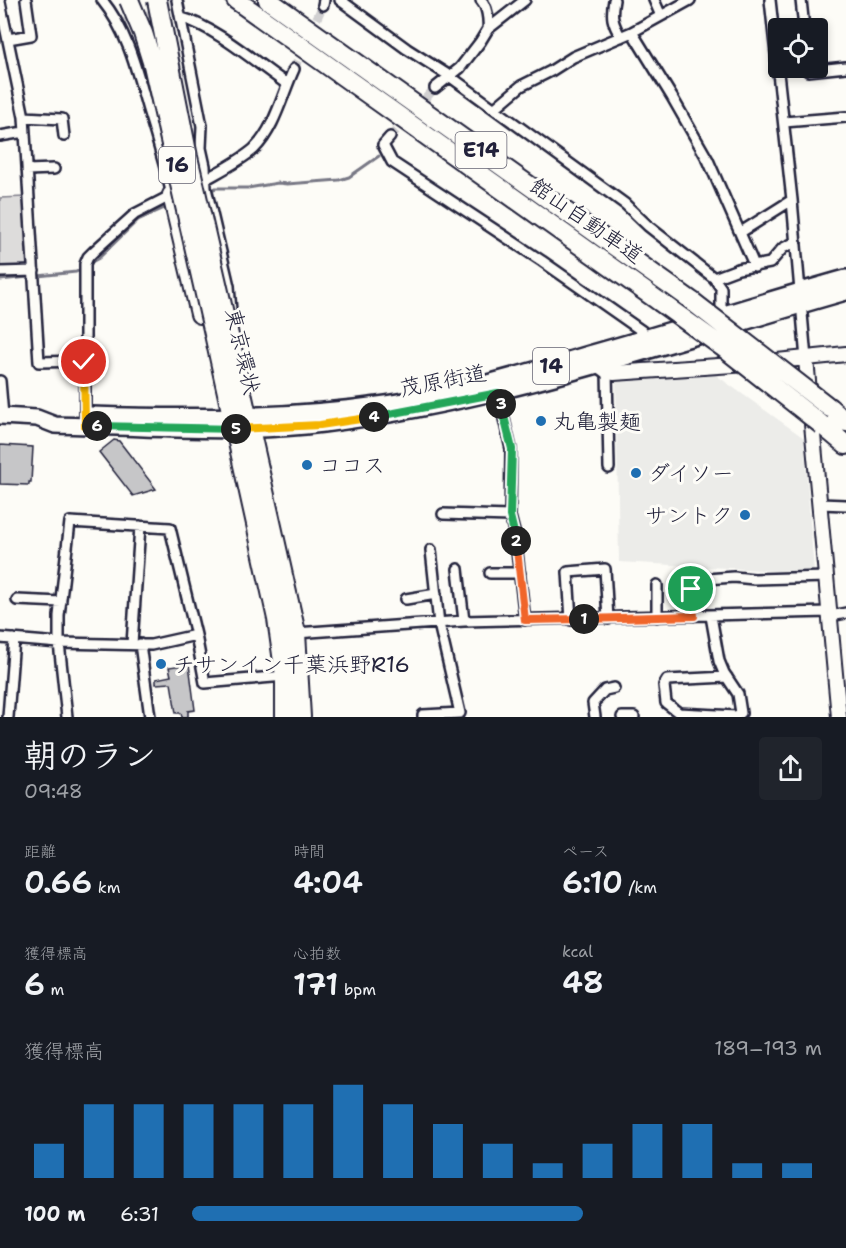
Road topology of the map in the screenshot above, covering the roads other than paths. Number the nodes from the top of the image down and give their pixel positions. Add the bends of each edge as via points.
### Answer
1 (26, 0) edge
2 (102, 0) edge
3 (129, 0) edge
4 (157, 0) edge
5 (177, 0) edge
6 (236, 0) edge
7 (268, 0) edge
8 (340, 0) edge
9 (481, 0) edge
10 (525, 0) edge
11 (614, 0) edge
12 (654, 0) edge
13 (690, 0) edge
14 (770, 0) edge
15 (801, 0) edge
16 (0, 1) edge
17 (661, 16) junction
18 (182, 18) junction
19 (803, 18) edge
20 (488, 29) junction
21 (632, 32) junction
22 (621, 37) junction
23 (8, 39) junction
24 (846, 67) edge
25 (828, 68) edge
26 (294, 69) tunnel mouth
27 (448, 75) junction
28 (287, 84) junction
29 (435, 88) tunnel mouth
30 (495, 108) junction
31 (24, 117) junction
32 (846, 117) edge
33 (784, 122) junction
34 (24, 132) junction
35 (0, 136) edge
36 (64, 136) dead end
37 (390, 137) dead end
38 (54, 169) dead end
39 (27, 170) junction
40 (206, 179) junction
41 (172, 195) junction
42 (792, 201) junction
43 (741, 232) junction
44 (796, 242) junction
45 (755, 267) junction
46 (34, 271) junction
47 (0, 272) edge
48 (846, 278) edge
49 (714, 279) junction
50 (846, 292) edge
51 (801, 297) junction
52 (721, 315) junction
53 (221, 332) junction
54 (646, 338) junction
55 (846, 356) edge
56 (807, 359) junction
57 (84, 362) junction
58 (597, 364) junction
59 (0, 381) edge
60 (498, 393) junction
61 (2, 416) edge
62 (239, 419) junction
63 (85, 420) junction
64 (846, 422) edge
65 (846, 445) edge
66 (609, 468) dead end
67 (820, 504) junction
68 (846, 505) edge
69 (443, 514) dead end
70 (510, 516) junction
71 (140, 526) junction
72 (431, 550) dead end
73 (458, 569) dead end
74 (490, 573) dead end
75 (520, 573) junction
76 (827, 577) junction
77 (657, 585) dead end
78 (436, 594) junction
79 (406, 599) dead end
80 (17, 600) dead end
81 (61, 602) junction
82 (846, 613) edge
83 (830, 614) junction
84 (694, 616) junction
85 (711, 616) junction
86 (657, 617) junction
87 (608, 618) junction
88 (525, 620) junction
89 (571, 620) junction
90 (464, 621) junction
91 (439, 624) junction
92 (296, 633) junction
93 (196, 635) junction
94 (0, 638) edge
95 (14, 639) junction
96 (59, 643) junction
97 (136, 644) junction
98 (285, 676) junction
99 (727, 677) junction
100 (614, 688) dead end
101 (8, 717) edge
102 (67, 717) edge
103 (150, 717) edge
104 (285, 717) edge
105 (301, 717) edge
106 (423, 717) edge
107 (595, 717) edge
108 (622, 717) edge
109 (634, 717) edge
110 (839, 717) edge

1 - 23 street via 32,35
2 - 41 street via 120,24
3 - 53 highway, 東京環状 / 16, bridge via 153,65
4 - 53 highway, 東京環状 / 16, bridge
5 - 18 street
6 - 65 highway, 館山自動車道 / E14, bridge via 724,348
7 - 64 highway, 館山自動車道 / E14, bridge via 693,302
8 - 27 street
9 - 20 street
10 - 20 street
11 - 22 street via 611,15
12 - 17 street
13 - 17 street
14 - 33 street
15 - 19 street
16 - 23 street
17 - 21 street
18 - 28 street via 211,31
18 - 40 street via 202,126
20 - 27 street via 460,68
21 - 22 street
21 - 43 street via 708,160
22 - 30 street via 573,57 521,86
23 - 31 street
24 - 25 street
26 - 28 street
27 - 29 street
27 - 30 street
28 - 40 street via 262,139
30 - 49 street via 625,204
31 - 34 street
31 - 36 street via 62,119
32 - 33 street
33 - 42 street
34 - 35 street
34 - 39 street
37 - 54 street via 383,145 392,162 642,330
38 - 39 street
39 - 46 street
40 - 53 street via 229,286 231,316
41 - 57 street via 135,214 88,257
41 - 62 highway, 16 via 216,380
42 - 43 street
42 - 44 street
43 - 45 street
44 - 45 street via 783,248 770,263
44 - 51 street
45 - 49 street
46 - 47 street
46 - 57 street via 39,362
48 - 51 main road, 茂原街道 / 14
49 - 52 street via 721,288
50 - 51 main road, 茂原街道 / 14
51 - 52 main road, 茂原街道 / 14
51 - 56 street
51 - 58 main road, 茂原街道 / 14
52 - 54 main road, 茂原街道 / 14
53 - 62 highway, 東京環状 / 16
54 - 58 main road, 茂原街道 / 14
55 - 56 street
56 - 58 street via 614,373
56 - 67 street
57 - 63 street
58 - 60 main road, 茂原街道 / 14
58 - 62 main road, 茂原街道 / 14 via 387,404
58 - 66 street
59 - 61 street
60 - 62 main road, 茂原街道 / 14 via 320,425
60 - 70 street via 512,449
61 - 63 main road, 茂原街道 / 14 via 37,418 53,414
62 - 63 main road, 茂原街道 / 14
62 - 92 highway, 東京環状 / 16
62 - 98 highway, 東京環状 / 16
67 - 68 street
67 - 76 street
69 - 70 street
70 - 75 street
71 - 81 street via 70,522
71 - 93 street via 170,528
71 - 97 street
72 - 78 street
73 - 90 street
74 - 75 street
75 - 88 street
76 - 83 street
76 - 84 street via 693,580
77 - 86 street
78 - 79 street
78 - 91 street
80 - 81 street
81 - 96 street
82 - 83 street
83 - 85 street
83 - 110 street
84 - 85 street
84 - 86 street
85 - 99 street
86 - 87 street
87 - 89 street
87 - 89 street via 604,570 568,572
88 - 89 street
88 - 90 street
90 - 91 street
91 - 92 street
91 - 106 street via 460,712
92 - 105 highway, 東京環状 / 16
93 - 97 street via 151,645
93 - 98 street via 205,683
94 - 95 street
95 - 96 street
95 - 101 street
96 - 97 street
96 - 102 street
97 - 103 street
98 - 104 highway, 東京環状 / 16
99 - 99 street via 738,694 741,713 736,716 679,713 666,703 667,680
100 - 107 street via 605,690 593,703
108 - 109 street

